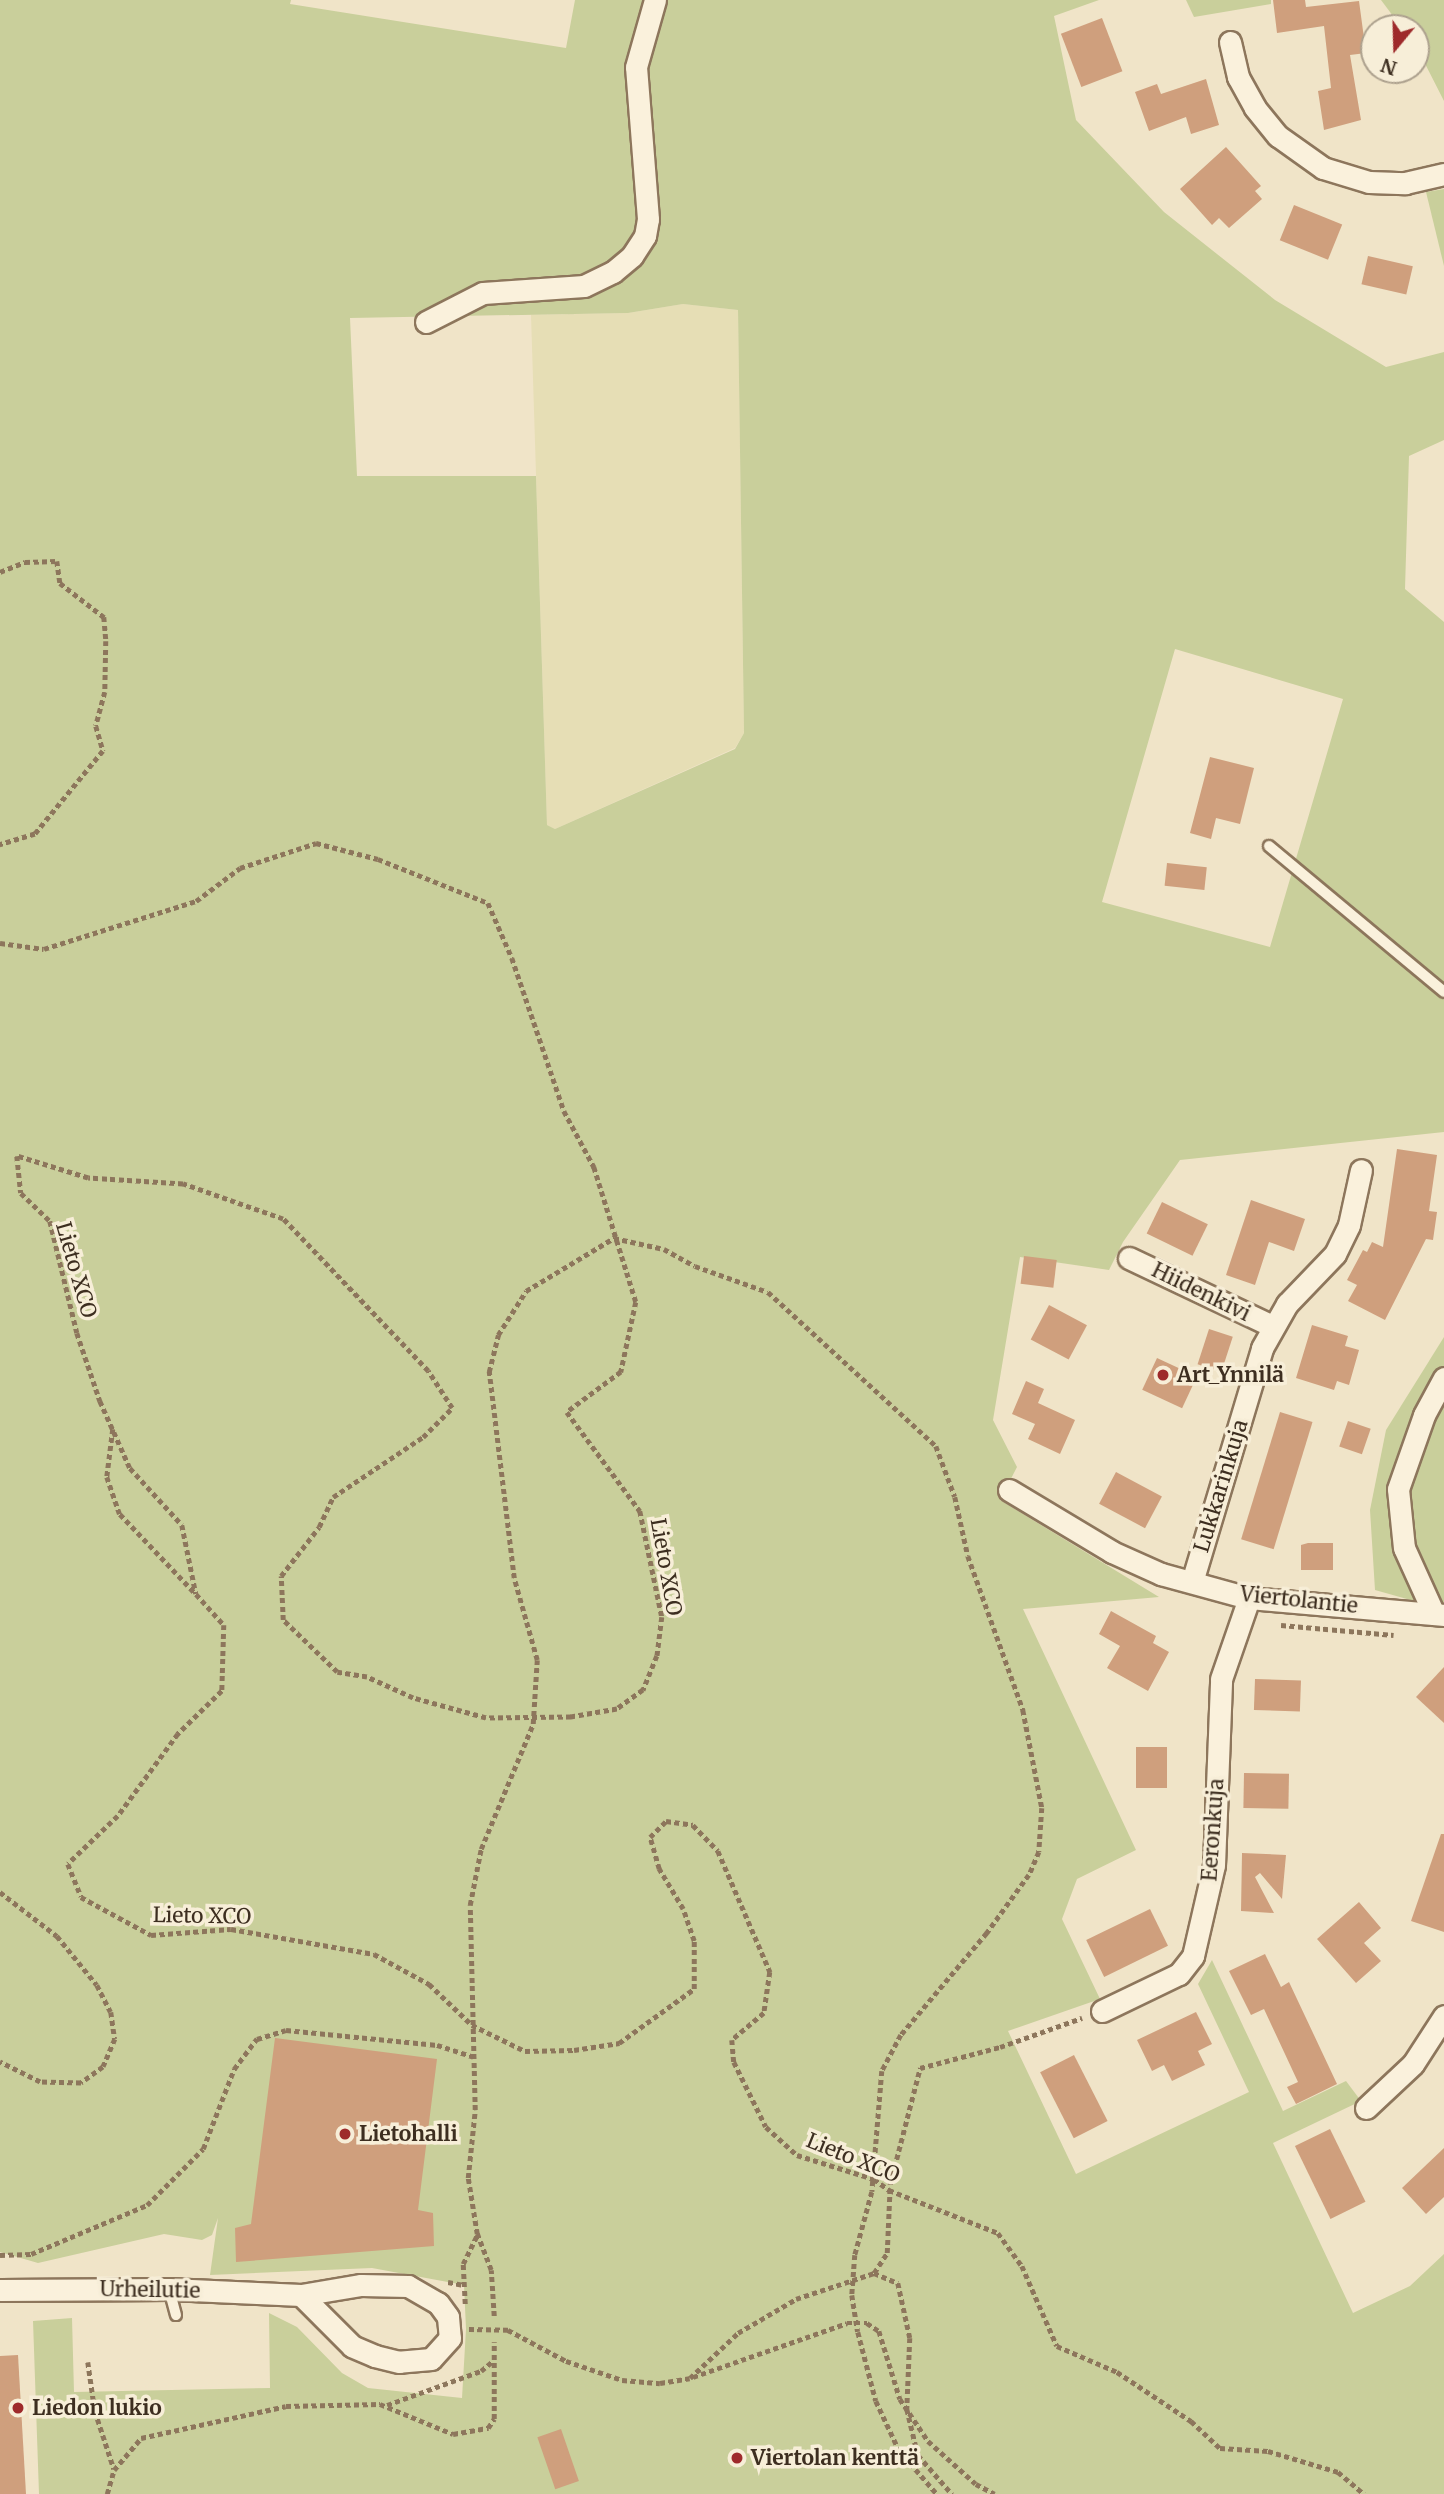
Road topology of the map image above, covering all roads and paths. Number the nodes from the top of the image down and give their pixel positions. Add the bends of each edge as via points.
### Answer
1 (655, 0) edge
2 (1230, 42) dead end
3 (1444, 174) edge
4 (426, 322) dead end
5 (0, 572) edge
6 (0, 845) edge
7 (1269, 846) dead end
8 (0, 943) edge
9 (1444, 992) edge
10 (1361, 1170) dead end
11 (614, 1238) junction
12 (1129, 1258) dead end
13 (1272, 1326) junction
14 (1444, 1378) edge
15 (113, 1429) junction
16 (1009, 1490) dead end
17 (1192, 1582) junction
18 (196, 1594) junction
19 (1249, 1598) junction
20 (1439, 1614) edge
21 (534, 1716) junction
22 (0, 1892) edge
23 (1102, 2011) joint
24 (1444, 2016) edge
25 (472, 2025) junction
26 (473, 2057) junction
27 (0, 2062) edge
28 (1366, 2108) dead end
29 (874, 2179) junction
30 (477, 2234) junction
31 (0, 2255) edge
32 (874, 2273) junction
33 (851, 2282) junction
34 (464, 2285) dead end
35 (169, 2289) junction
36 (0, 2290) edge
37 (301, 2295) junction
38 (176, 2315) dead end
39 (494, 2316) dead end
40 (483, 2329) dead end
41 (494, 2342) dead end
42 (494, 2361) junction
43 (88, 2362) dead end
44 (690, 2378) junction
45 (387, 2406) junction
46 (907, 2409) junction
47 (114, 2470) junction
48 (107, 2494) edge
49 (937, 2494) edge
50 (952, 2494) edge
51 (995, 2494) edge
52 (1364, 2494) edge

1 - 4 street via 636,67 648,219 645,236 632,256 584,286 483,293
2 - 3 street via 1238,77 1255,108 1278,136 1323,168 1369,183 1405,183
5 - 6 path via 25,562 57,561 60,583 104,617 106,641 105,692 96,726 103,751 35,834
7 - 9 lane
8 - 11 path, Lieto XCO via 44,949 195,901 240,868 316,843 458,888 488,903 508,947 564,1111 594,1167
10 - 13 street, Lukkarinkuja via 1349,1225 1335,1254
11 - 21 path via 526,1291 498,1335 489,1371 514,1578 537,1660
11 - 21 path, Lieto XCO via 636,1302 632,1337 621,1372 566,1412 640,1511 662,1617 657,1656 643,1689 617,1709 571,1717
11 - 29 path via 664,1249 695,1266 768,1292 936,1446 955,1497 968,1556 1019,1697 1042,1808 1039,1852 1029,1875 987,1933 901,2035 882,2071
12 - 13 street, Hiidenkivi
13 - 17 street, Lukkarinkuja
14 - 20 street via 1424,1415 1398,1489 1404,1548
15 - 18 path, Lieto XCO via 130,1468 182,1525
15 - 18 path via 107,1477 120,1514
15 - 21 path, Lieto XCO via 77,1333 50,1222 21,1193 17,1156 88,1178 183,1184 283,1219 428,1371 452,1408 423,1437 333,1497 319,1527 281,1576 283,1620 337,1672 367,1677 413,1698 486,1718
16 - 17 street, Viertolantie via 1112,1552
17 - 19 street, Viertolantie
18 - 25 path, Lieto XCO via 224,1625 222,1691 178,1734 118,1816 68,1864 81,1897 151,1935 231,1929 374,1954 429,1984
19 - 20 street, Viertolantie
19 - 23 street, Eeronkuja via 1221,1679 1214,1865 1193,1956 1179,1974
21 - 25 path via 481,1849 470,1905
22 - 27 path via 57,1936 97,1984 111,2012 115,2039 103,2067 81,2083 40,2082
23 - 32 path via 1000,2047 920,2067 890,2184 887,2253
24 - 28 street via 1413,2064
25 - 26 path
25 - 29 path, Lieto XCO via 525,2050 574,2050 619,2043 694,1989 694,1941 683,1909 659,1869 650,1838 666,1821 693,1825 718,1851 770,1972 764,2013 732,2039 734,2062 766,2127 797,2155
26 - 30 path via 475,2110 468,2178
26 - 31 path via 437,2045 286,2030 257,2039 234,2069 203,2149 147,2205 31,2254
29 - 33 path
29 - 52 path, Lieto XCO via 889,2190 998,2233 1022,2266 1057,2346 1117,2372 1191,2421 1220,2448 1268,2451 1338,2472
30 - 34 path via 463,2264
30 - 39 path via 491,2270
32 - 33 path
32 - 46 path via 898,2283 910,2338
33 - 44 path via 796,2299 738,2333
33 - 49 path, bridge via 876,2401 898,2450
35 - 36 street, Urheilutie
35 - 37 street, Urheilutie
35 - 38 lane
37 - 37 street, Urheilutie via 352,2346 375,2356 399,2362 431,2359 450,2338 448,2317 438,2303 408,2286 373,2284
40 - 44 path via 508,2330 566,2361 622,2380 660,2383
41 - 42 path
42 - 45 path via 481,2371
42 - 45 path via 494,2419 488,2428 453,2434
43 - 47 path via 95,2411
44 - 46 path via 847,2323 867,2323 878,2331
45 - 47 path via 286,2406 141,2438
46 - 50 path via 918,2455
46 - 51 path via 928,2441 976,2484
47 - 48 path

